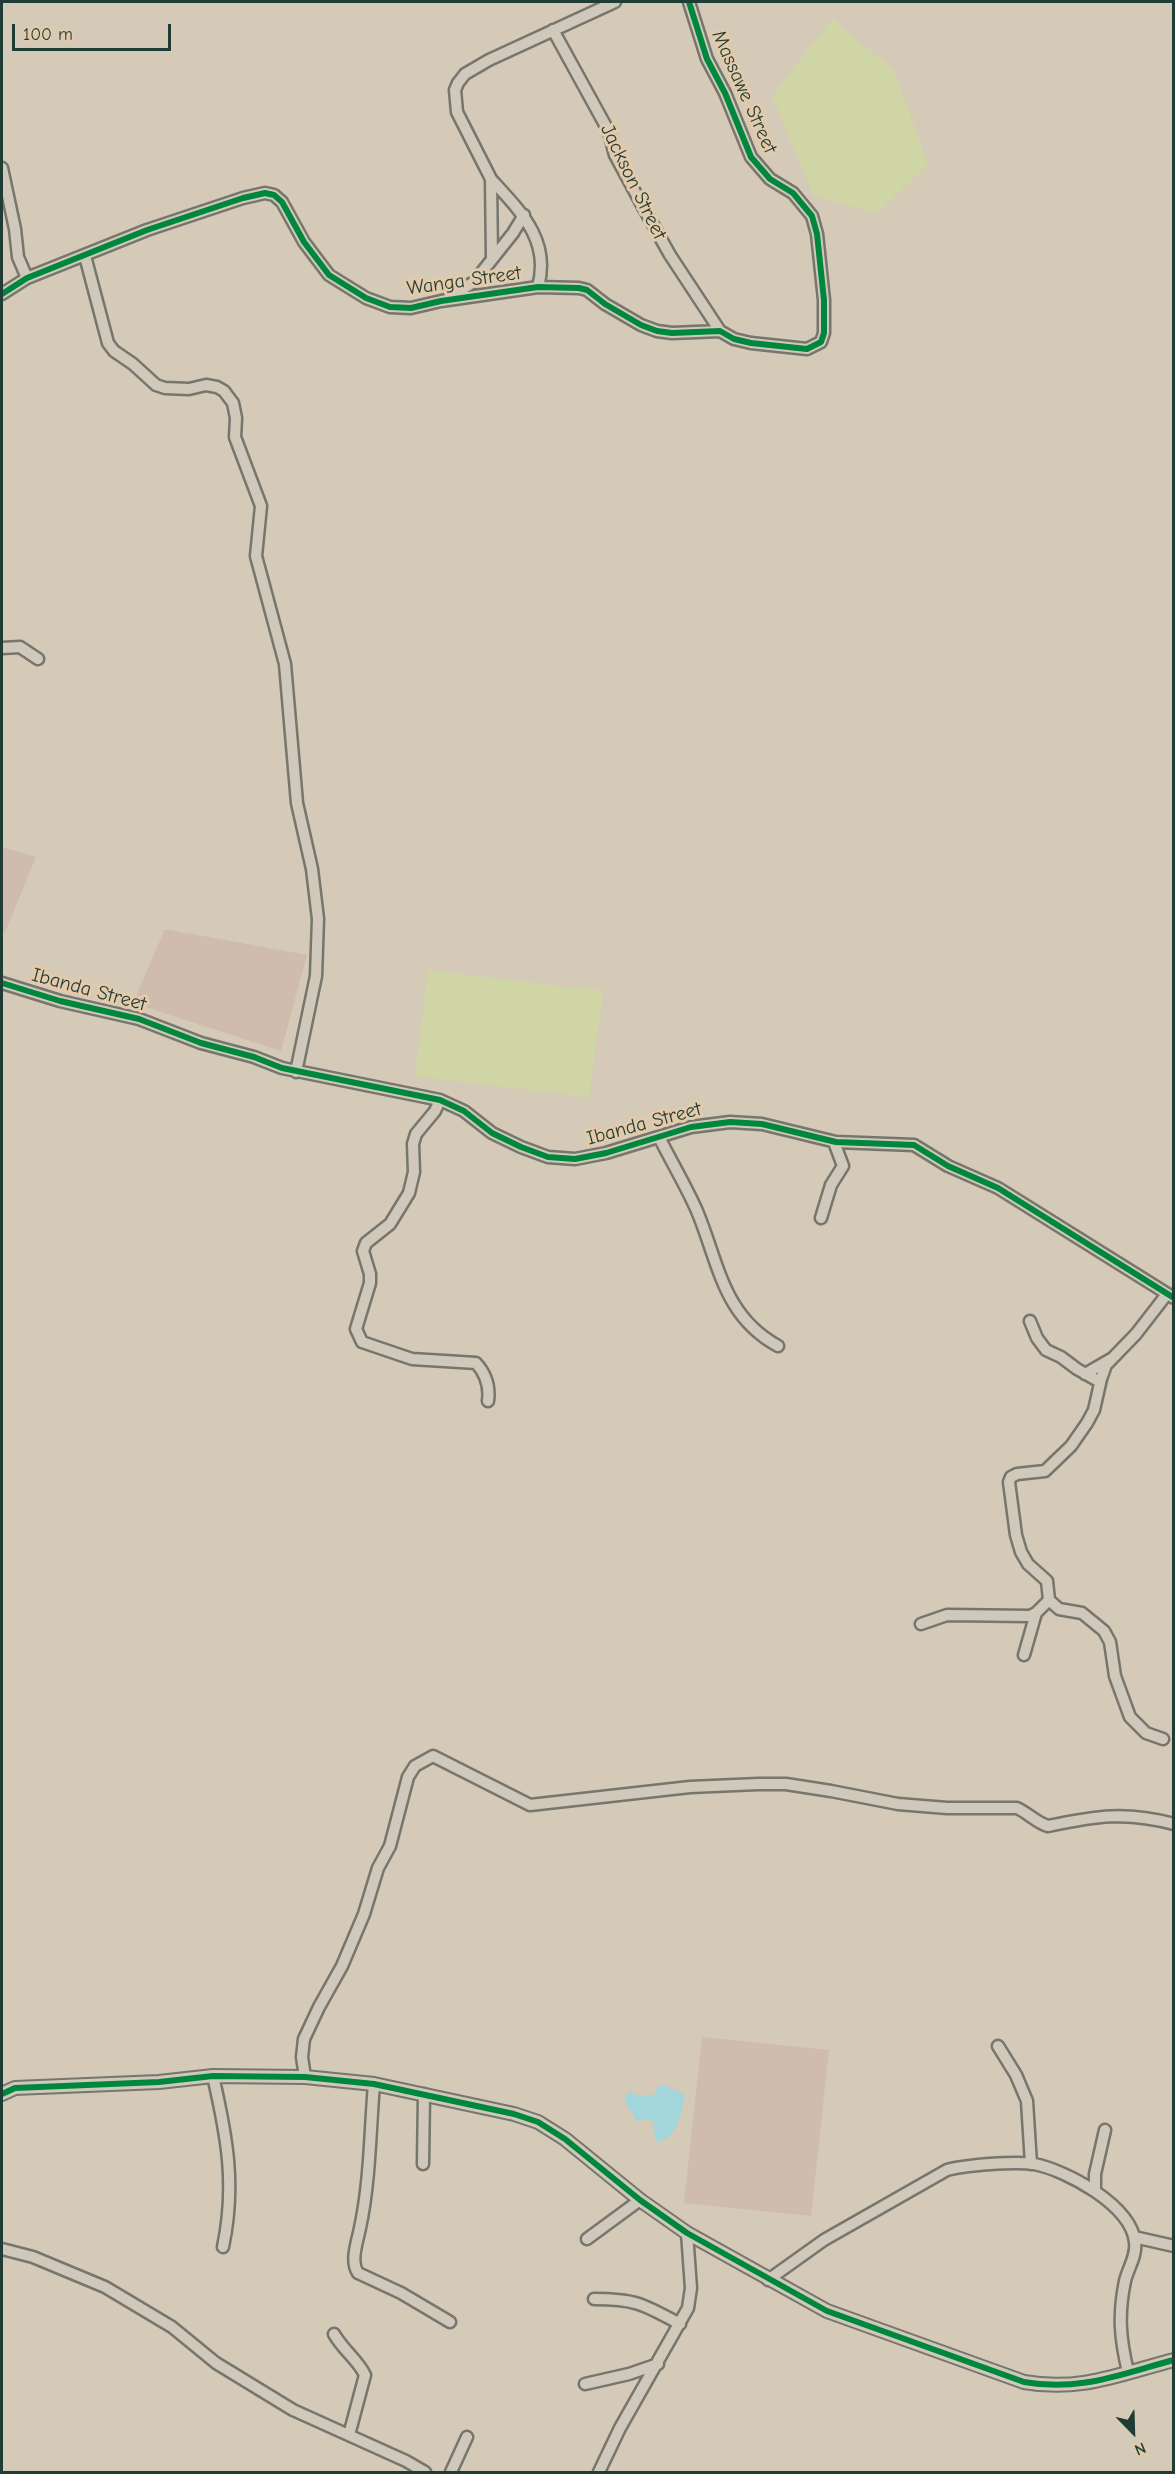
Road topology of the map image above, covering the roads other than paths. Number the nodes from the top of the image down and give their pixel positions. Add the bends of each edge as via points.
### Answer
1 (615, 2) edge
2 (689, 2) edge
3 (553, 30) junction
4 (2, 168) edge
5 (491, 179) junction
6 (524, 215) junction
7 (85, 256) junction
8 (492, 260) junction
9 (27, 278) junction
10 (538, 287) junction
11 (2, 294) edge
12 (441, 301) junction
13 (720, 331) junction
14 (813, 348) joint
15 (2, 648) edge
16 (38, 658) dead end
17 (2, 983) edge
18 (296, 1072) junction
19 (440, 1100) junction
20 (659, 1137) junction
21 (834, 1142) junction
22 (821, 1218) dead end
23 (1170, 1296) edge
24 (1030, 1321) dead end
25 (778, 1346) dead end
26 (1113, 1358) junction
27 (1085, 1374) junction
28 (1100, 1382) junction
29 (488, 1401) dead end
30 (1049, 1600) junction
31 (1036, 1613) junction
32 (921, 1624) dead end
33 (1024, 1655) dead end
34 (1163, 1739) dead end
35 (1173, 1824) edge
36 (998, 2046) dead end
37 (213, 2076) junction
38 (305, 2077) junction
39 (374, 2084) junction
40 (2, 2094) edge
41 (424, 2094) junction
42 (1105, 2130) dead end
43 (423, 2164) dead end
44 (1031, 2164) junction
45 (1095, 2191) junction
46 (640, 2200) junction
47 (687, 2234) junction
48 (1134, 2237) junction
49 (587, 2239) dead end
50 (1173, 2246) edge
51 (223, 2247) dead end
52 (2, 2249) edge
53 (768, 2280) junction
54 (594, 2299) dead end
55 (450, 2322) dead end
56 (680, 2324) junction
57 (334, 2334) dead end
58 (1173, 2360) edge
59 (657, 2364) junction
60 (1128, 2372) junction
61 (585, 2384) dead end
62 (349, 2435) junction
63 (467, 2437) dead end
64 (424, 2472) edge
65 (452, 2472) edge
66 (599, 2472) edge

1 - 3 street
2 - 14 street, Massawe Street via 707,59 750,157 812,216 824,300 824,333
3 - 5 street via 465,74 455,90 457,112
3 - 13 street, Jackson Street via 609,132 615,156 643,207
4 - 9 street via 18,258
5 - 6 street
5 - 8 street
6 - 8 street
6 - 10 street via 541,258
7 - 9 street, Wanga Street
7 - 12 street, Wanga Street via 147,230 265,193 282,202 316,261 342,285 390,307 411,308
7 - 18 street via 108,343 114,351 156,385 177,389 217,387 233,403 235,437 261,506 255,556 285,664 297,803 312,869 318,919 316,976
8 - 12 street via 474,282
9 - 11 street, Wanga Street
10 - 12 street, Wanga Street
10 - 13 street, Wanga Street via 587,290 657,331
13 - 14 street, Wanga Street via 752,344
15 - 16 street via 20,647
17 - 18 street, Ibanda Street via 139,1019
18 - 19 street, Ibanda Street
19 - 20 street, Ibanda Street via 464,1111 492,1133 548,1157 595,1155
19 - 29 street via 416,1134 409,1193 390,1224 366,1243 363,1251 370,1283 356,1329 362,1342 412,1359 476,1363 487,1379
20 - 21 street, Ibanda Street via 691,1127 730,1122 762,1124
20 - 25 street via 696,1209 728,1296 753,1329
21 - 22 street via 842,1172 834,1180
21 - 23 street, Ibanda Street via 914,1145 948,1166 1005,1192
23 - 26 street
24 - 27 street via 1046,1350
26 - 27 street
26 - 28 street
27 - 28 street
28 - 30 street via 1094,1410 1071,1446 1045,1471 1017,1474 1009,1480 1019,1546 1028,1564 1047,1581
30 - 31 street
30 - 34 street via 1059,1609 1082,1613 1104,1631 1130,1717 1146,1732
31 - 32 street via 1021,1617 947,1615
31 - 33 street
35 - 38 street via 1136,1815 1109,1815 1048,1826 1017,1808 898,1804 786,1784 690,1787 530,1805 433,1756 415,1766 408,1777 390,1846 342,1966 304,2039
36 - 44 street via 1027,2101
37 - 38 street
37 - 40 street via 15,2088
37 - 51 street via 231,2179 231,2205
38 - 39 street
39 - 41 street
39 - 55 street via 354,2268
41 - 43 street
41 - 46 street via 538,2122
42 - 45 street
44 - 45 street
44 - 53 street via 947,2170 838,2231
45 - 48 street via 1117,2210
46 - 47 street
46 - 49 street
47 - 53 street
47 - 56 street via 691,2288
48 - 50 street
48 - 60 street via 1134,2256 1126,2278 1119,2325
52 - 62 street via 33,2257 105,2287 172,2328 250,2385
53 - 60 street via 867,2327 1024,2382 1068,2386
54 - 56 street via 636,2301
56 - 59 street
57 - 62 street via 365,2375
58 - 60 street
59 - 61 street
59 - 66 street
62 - 64 street
63 - 65 street

